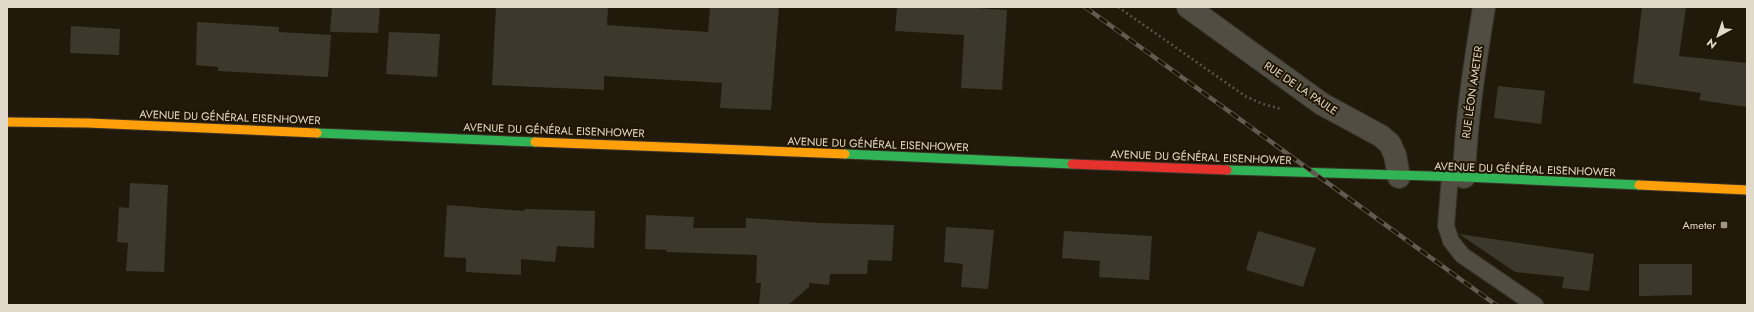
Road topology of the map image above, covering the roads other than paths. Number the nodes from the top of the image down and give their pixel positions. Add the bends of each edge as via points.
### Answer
1 (1484, 7) edge
2 (1197, 10) edge
3 (7, 122) edge
4 (1399, 176) junction
5 (1457, 176) junction
6 (1747, 190) edge
7 (1535, 305) edge

1 - 5 street, RUE LÉON AMETER via 1465,146
2 - 4 street, RUE DE LA PAULE via 1322,104 1381,136 1390,144 1395,155
3 - 4 main road, AVENUE DU GÉNÉRAL EISENHOWER
4 - 5 main road, AVENUE DU GÉNÉRAL EISENHOWER
5 - 6 main road, AVENUE DU GÉNÉRAL EISENHOWER
5 - 7 lane via 1446,226 1451,241 1462,255

